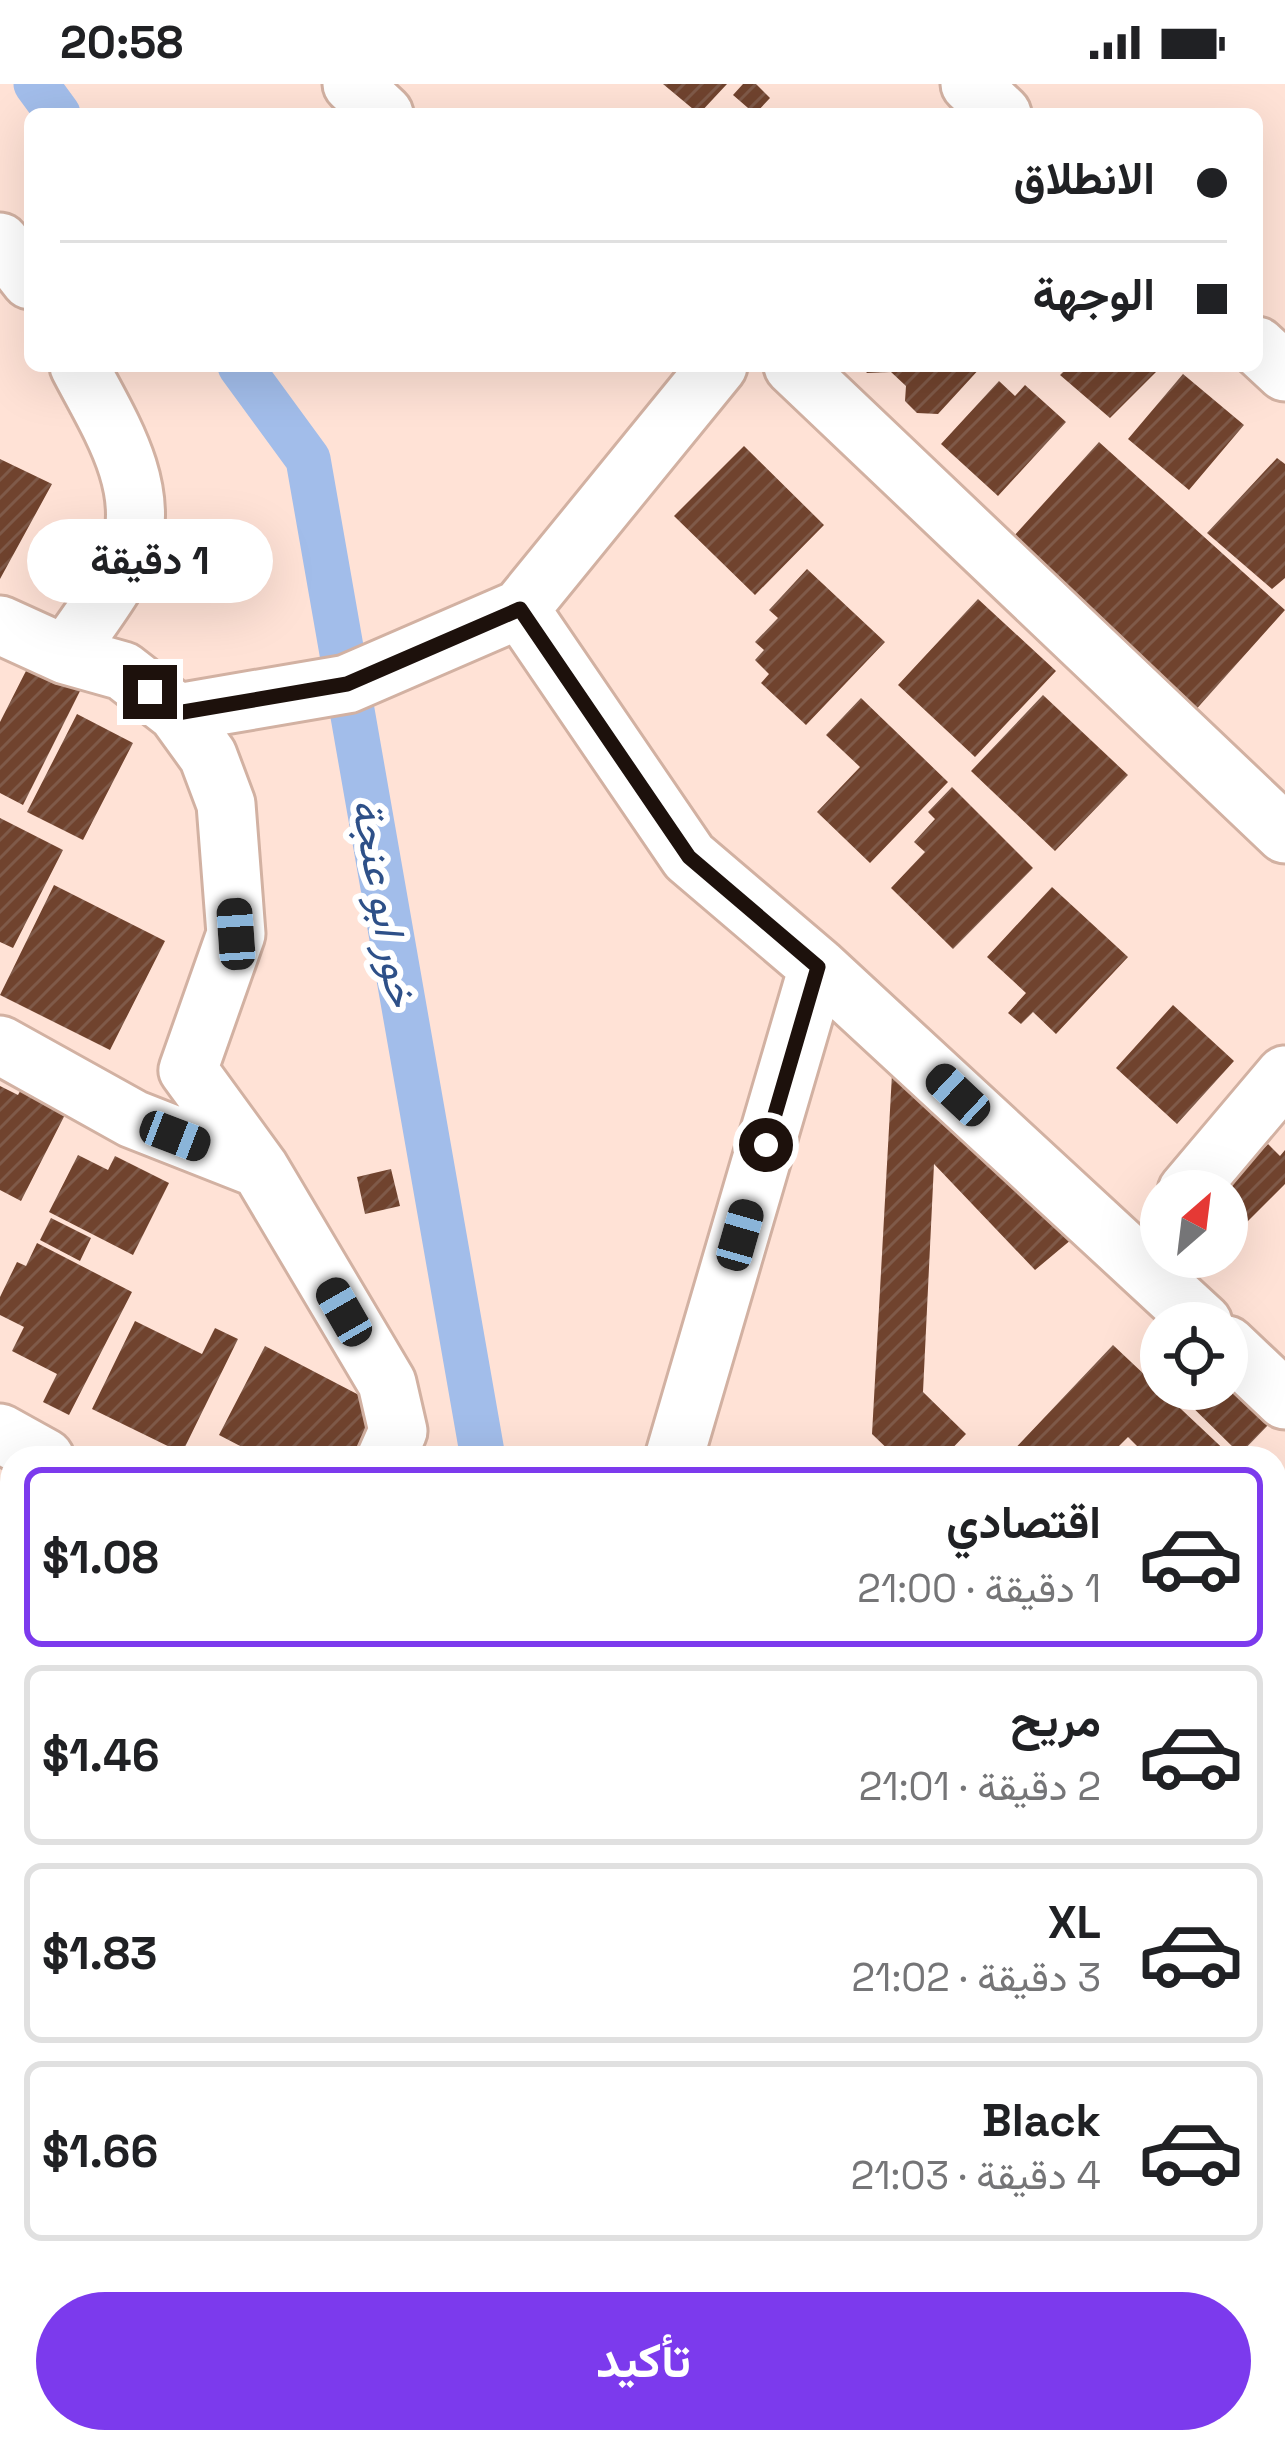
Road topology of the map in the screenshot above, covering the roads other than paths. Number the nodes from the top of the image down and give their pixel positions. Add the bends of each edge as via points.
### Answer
1 (352, 84) edge
2 (378, 108) edge
3 (0, 242) edge
4 (24, 272) edge
5 (1263, 352) edge
6 (82, 372) edge
7 (799, 372) edge
8 (1285, 372) edge
9 (686, 377) edge
10 (520, 609) junction
11 (0, 625) edge
12 (66, 655) junction
13 (177, 713) junction
14 (1285, 834) edge
15 (818, 967) junction
16 (0, 1045) edge
17 (1285, 1075) edge
18 (260, 1169) junction
19 (1205, 1170) edge
20 (1140, 1234) edge
21 (1248, 1365) edge
22 (1285, 1400) edge
23 (391, 1446) edge
24 (678, 1446) edge

1 - 2 street
3 - 4 street
5 - 8 street
6 - 12 street via 137,500 130,552
7 - 14 street
9 - 10 street
10 - 13 street via 347,684
10 - 15 street via 689,857
11 - 12 street
12 - 13 street via 122,670
13 - 18 street via 208,756 226,804 236,934 188,1070
15 - 20 street
15 - 24 street
16 - 18 street via 133,1119
17 - 19 street
18 - 23 street via 387,1383 398,1431
21 - 22 street

